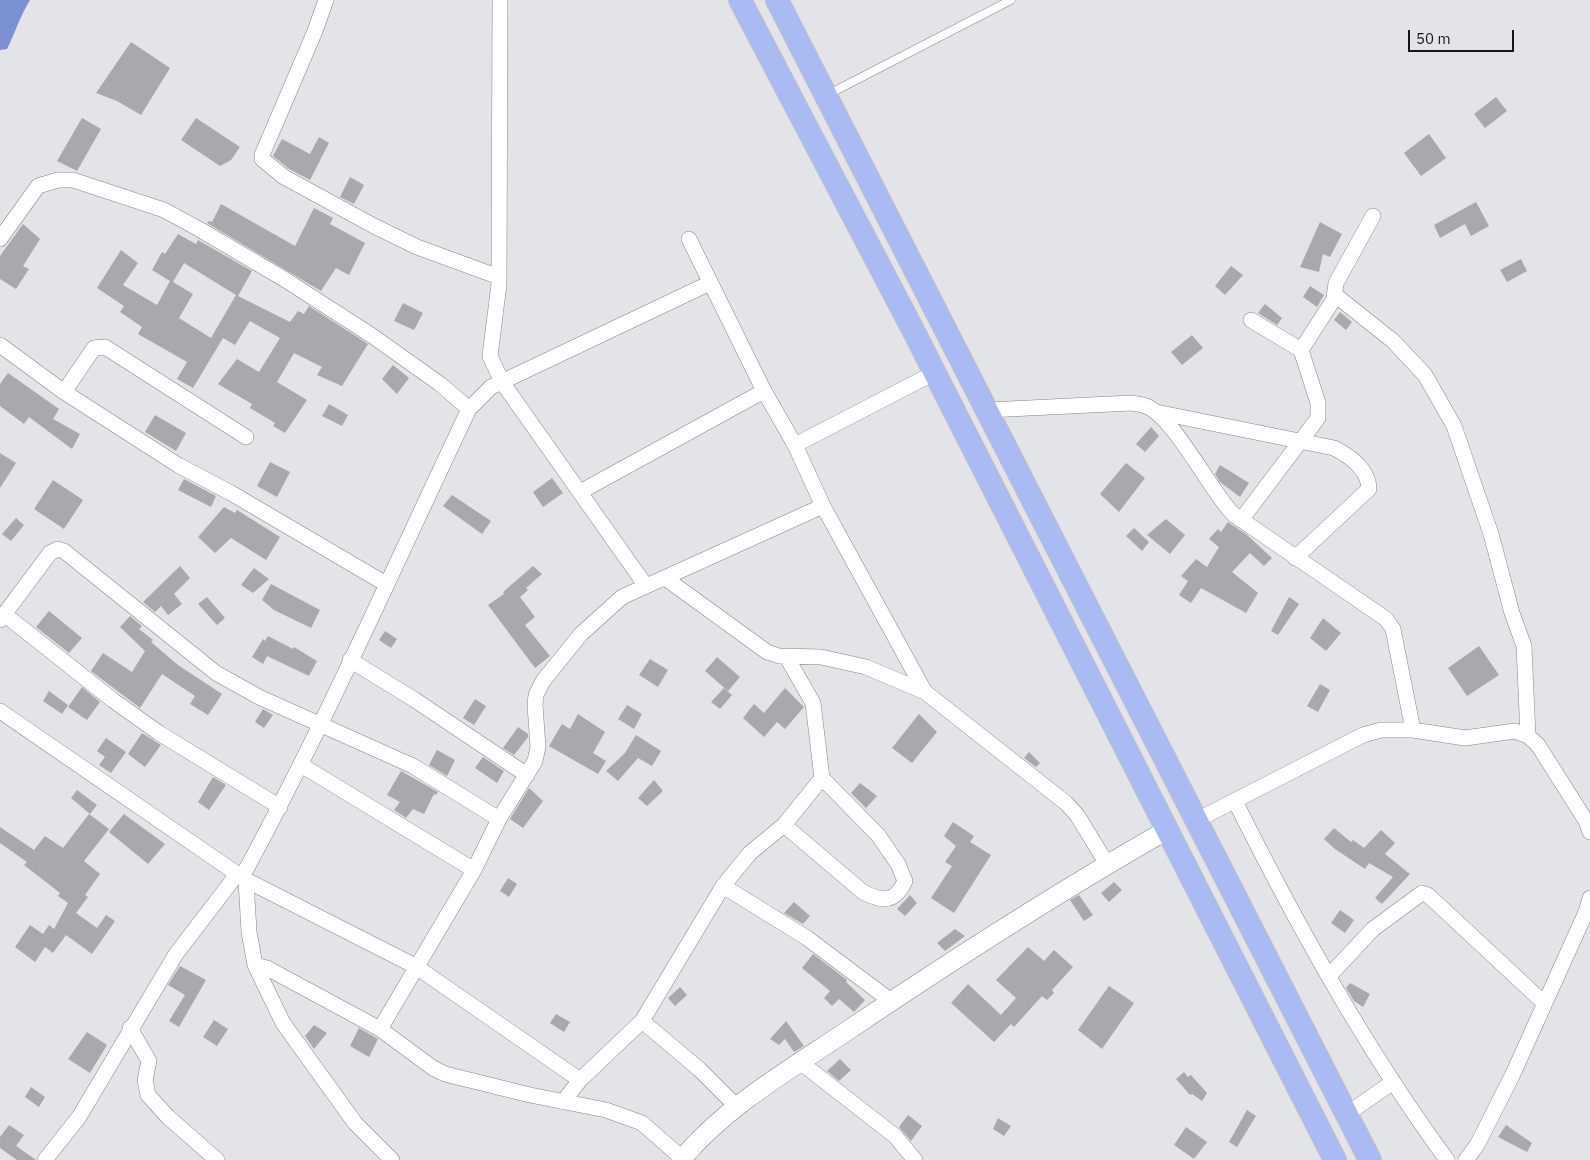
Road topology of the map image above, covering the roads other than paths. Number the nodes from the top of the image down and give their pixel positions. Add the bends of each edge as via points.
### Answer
1 (326, 0) edge
2 (500, 0) edge
3 (740, 0) edge
4 (776, 0) edge
5 (1011, 0) edge
6 (825, 96) junction
7 (1373, 216) dead end
8 (0, 239) edge
9 (689, 239) dead end
10 (499, 277) junction
11 (710, 283) junction
12 (1334, 294) junction
13 (1251, 320) dead end
14 (0, 346) edge
15 (1301, 350) junction
16 (934, 373) junction
17 (502, 382) junction
18 (764, 391) junction
19 (64, 392) junction
20 (469, 409) junction
21 (988, 410) junction
22 (1156, 412) junction
23 (246, 438) dead end
24 (1300, 442) junction
25 (795, 445) junction
26 (580, 492) junction
27 (823, 506) junction
28 (1241, 520) junction
29 (1295, 558) junction
30 (665, 578) junction
31 (386, 584) junction
32 (646, 586) junction
33 (2, 617) edge
34 (786, 656) junction
35 (350, 660) junction
36 (925, 692) junction
37 (0, 711) edge
38 (320, 724) junction
39 (1413, 730) junction
40 (1528, 736) junction
41 (301, 765) junction
42 (527, 775) junction
43 (822, 778) junction
44 (1235, 801) junction
45 (280, 807) junction
46 (499, 818) junction
47 (1197, 820) junction
48 (784, 825) junction
49 (1167, 830) junction
50 (1590, 832) edge
51 (1107, 864) junction
52 (474, 870) junction
53 (242, 877) junction
54 (723, 886) junction
55 (1590, 898) edge
56 (255, 965) junction
57 (415, 966) junction
58 (1329, 976) junction
59 (891, 1001) junction
60 (1544, 1003) junction
61 (642, 1021) junction
62 (130, 1028) junction
63 (380, 1029) junction
64 (800, 1062) junction
65 (580, 1080) junction
66 (1394, 1082) junction
67 (563, 1102) junction
68 (736, 1106) junction
69 (1347, 1114) junction
70 (45, 1160) edge
71 (217, 1160) edge
72 (392, 1160) edge
73 (682, 1160) edge
74 (915, 1160) edge
75 (1335, 1160) edge
76 (1370, 1160) edge
77 (1447, 1160) edge
78 (1466, 1160) edge

1 - 10 street via 262,159 284,177 417,247
2 - 10 street
3 - 16 main road
4 - 6 main road
5 - 6 lane
6 - 21 main road
7 - 12 street via 1336,283
8 - 20 street via 38,186 58,180 73,180 164,210 284,279 371,335
9 - 11 street
10 - 17 street via 490,356
11 - 17 street
11 - 18 street
12 - 15 street via 1334,299
12 - 40 street via 1393,341 1425,375 1454,426 1491,534 1524,646
13 - 15 street
14 - 19 street
15 - 24 street via 1319,410 1318,418
16 - 25 street
16 - 49 main road
17 - 20 street
17 - 26 street
18 - 25 street
18 - 26 street
19 - 23 street via 94,348 105,347
19 - 31 street via 178,465
20 - 31 street
21 - 22 street via 1131,404 1146,406
21 - 47 main road
22 - 24 street
22 - 28 street via 1185,446 1222,503
24 - 28 street
24 - 29 street via 1334,448 1346,454 1369,480 1369,489
25 - 27 street
26 - 32 street
27 - 30 street
27 - 36 street
28 - 29 street
29 - 39 street via 1386,619 1393,629
30 - 32 street
30 - 34 street via 767,652
31 - 35 street
32 - 42 street via 622,597 581,634 543,681 535,705 538,747
33 - 38 street via 50,553 58,549 64,551 216,673 259,697
33 - 45 street via 129,712
34 - 36 street via 821,657 866,667
34 - 43 street via 813,703
35 - 38 street
35 - 42 street
36 - 51 street via 1066,803
37 - 53 street
38 - 41 street
38 - 46 street via 413,766
39 - 40 street via 1465,738 1515,732
39 - 44 street via 1381,730 1363,735
40 - 50 street via 1538,745
41 - 45 street
41 - 52 street
42 - 46 street
43 - 48 street
43 - 48 street via 878,835 905,882 900,890 889,899 878,900 863,892
44 - 47 street
44 - 58 street via 1283,897
45 - 53 street
46 - 52 street
47 - 69 main road
48 - 54 street via 750,853
49 - 51 street
49 - 75 main road
51 - 59 street
52 - 57 street
53 - 56 street
53 - 57 street
53 - 62 street via 176,954
54 - 59 street via 807,938
54 - 61 street
55 - 60 street
56 - 63 street via 267,968
56 - 72 street via 283,1023 355,1123
57 - 63 street
57 - 65 street
58 - 60 street via 1373,929 1422,893 1428,894
58 - 66 street
59 - 64 street
60 - 78 street via 1512,1076
61 - 65 street
61 - 68 street via 700,1069
62 - 70 street via 79,1117
62 - 71 street via 149,1061 145,1080 148,1095
63 - 67 street via 445,1074
64 - 68 street
64 - 74 street via 895,1136
65 - 67 street
66 - 69 street
66 - 77 street
67 - 73 street via 606,1110 642,1123
68 - 73 street
69 - 76 main road

